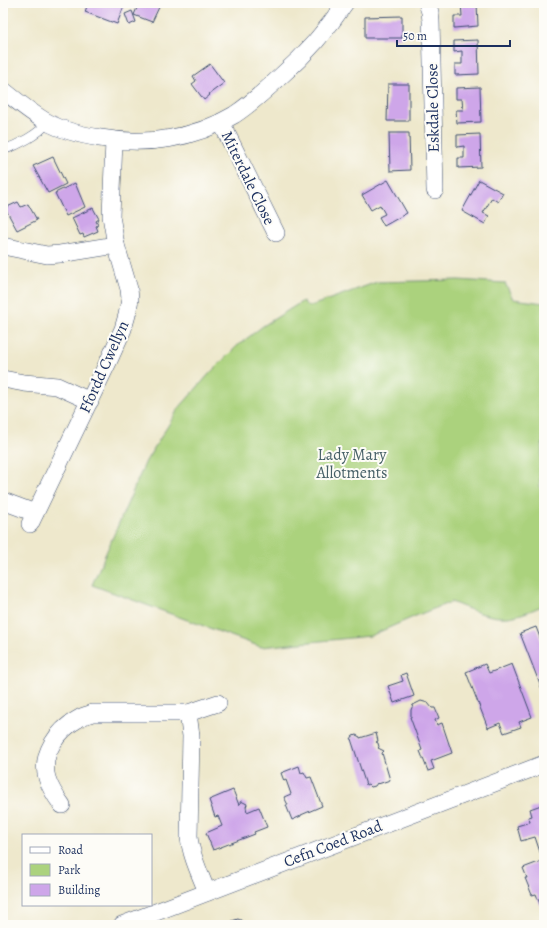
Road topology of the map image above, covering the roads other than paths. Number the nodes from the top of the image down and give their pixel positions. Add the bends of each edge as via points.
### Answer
1 (345, 3) edge
2 (427, 3) edge
3 (3, 90) edge
4 (48, 122) junction
5 (221, 122) junction
6 (114, 140) junction
7 (3, 150) edge
8 (435, 190) dead end
9 (276, 233) dead end
10 (3, 246) edge
11 (116, 246) junction
12 (3, 379) edge
13 (90, 401) junction
14 (3, 501) edge
15 (218, 703) dead end
16 (188, 713) junction
17 (544, 764) edge
18 (62, 805) dead end
19 (207, 892) junction
20 (122, 925) edge

1 - 5 street via 296,63 248,105
2 - 8 street, Eskdale Close via 431,21
3 - 4 street
4 - 6 street via 75,132
4 - 7 lane via 43,129
5 - 6 street via 179,137 131,142
5 - 9 street, Miterdale Close
6 - 11 street, Ffordd Cwellyn via 111,208
10 - 11 street via 60,254
11 - 13 street, Ffordd Cwellyn via 130,299 123,329
12 - 13 street via 56,386
13 - 14 street, Ffordd Cwellyn via 32,518
15 - 16 street
16 - 18 street via 92,713 78,718 62,729 51,744 46,761 47,777
16 - 19 street via 191,736 189,837 197,868
17 - 19 street, Cefn Coed Road
19 - 20 street, Cefn Coed Road

